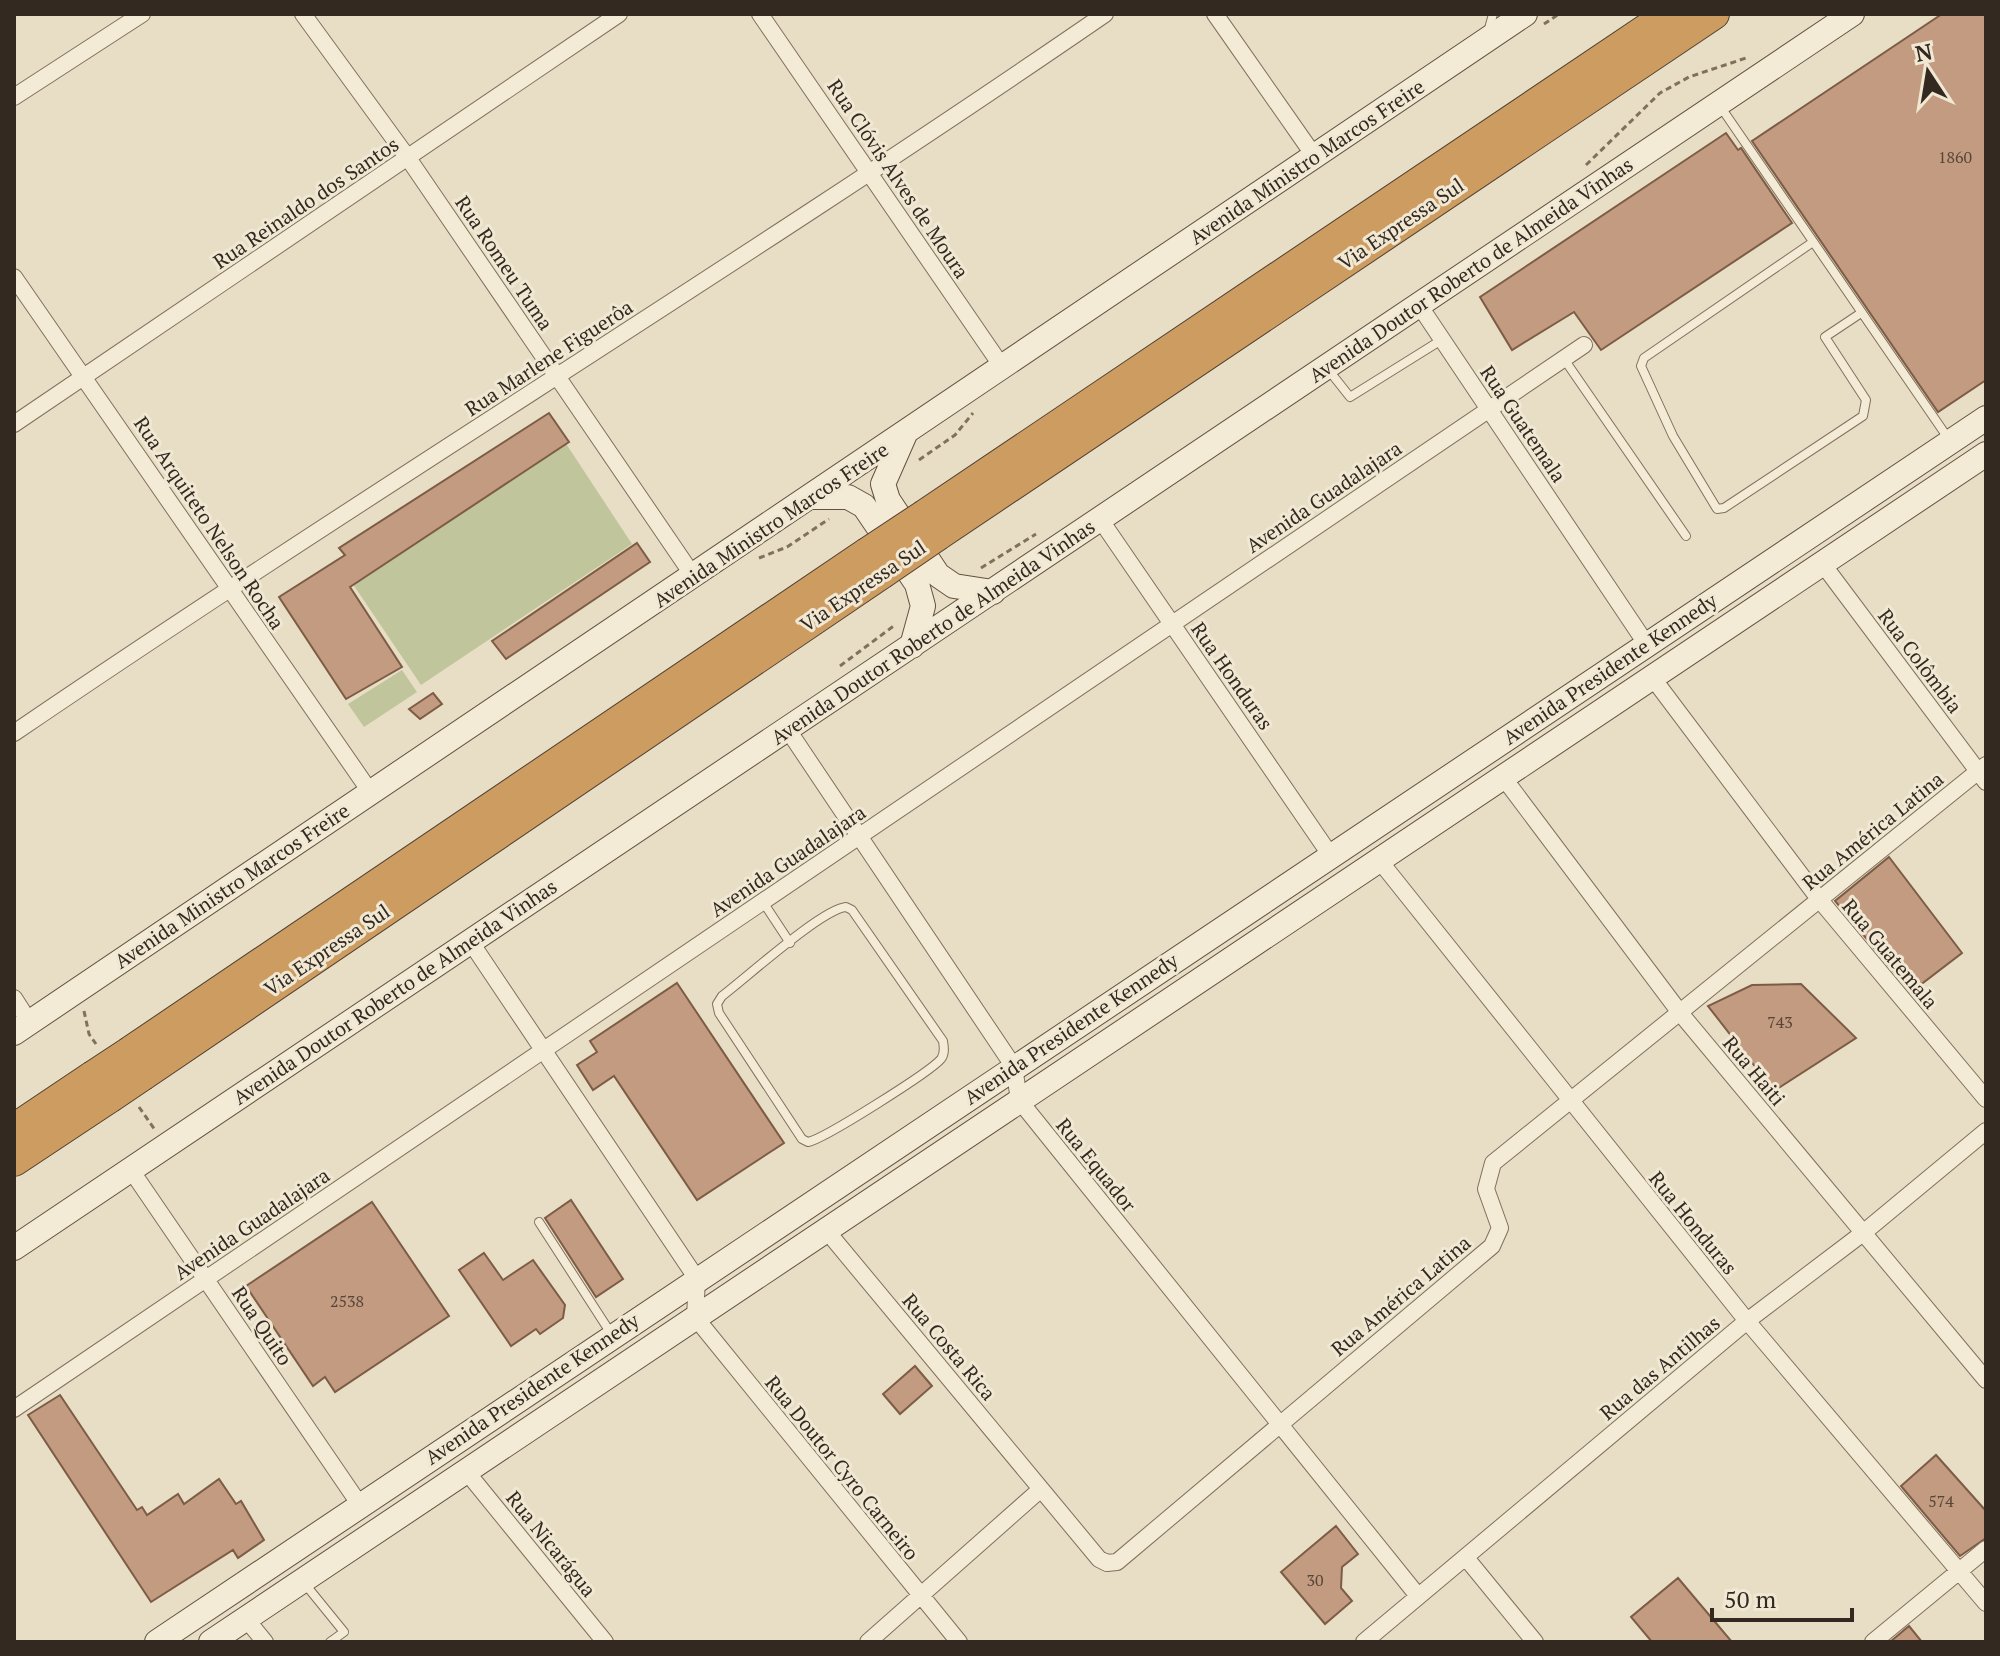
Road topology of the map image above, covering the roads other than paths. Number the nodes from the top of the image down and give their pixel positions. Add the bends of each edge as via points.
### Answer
1 (142, 14) edge
2 (303, 14) edge
3 (619, 14) edge
4 (760, 14) edge
5 (1105, 14) edge
6 (1215, 14) edge
7 (1493, 14) edge
8 (1525, 14) edge
9 (1669, 14) edge
10 (1714, 14) edge
11 (1852, 14) edge
12 (1485, 41) junction
13 (14, 97) edge
14 (1719, 104) junction
15 (1315, 157) junction
16 (408, 158) junction
17 (871, 174) junction
18 (1813, 242) junction
19 (14, 277) edge
20 (1419, 305) junction
21 (1861, 313) junction
22 (1443, 339) junction
23 (1584, 345) dead end
24 (1564, 358) junction
25 (1326, 367) junction
26 (1003, 368) junction
27 (85, 376) junction
28 (557, 377) junction
29 (1489, 409) junction
30 (1986, 418) edge
31 (14, 424) edge
32 (905, 434) junction
33 (1950, 442) junction
34 (1986, 454) edge
35 (812, 497) junction
36 (1100, 519) junction
37 (932, 524) junction
38 (1686, 536) dead end
39 (1822, 563) junction
40 (694, 577) junction
41 (228, 587) junction
42 (993, 592) junction
43 (1172, 624) junction
44 (1647, 645) junction
45 (912, 646) junction
46 (1652, 677) junction
47 (788, 730) junction
48 (14, 733) edge
49 (1983, 773) edge
50 (1503, 777) junction
51 (371, 793) junction
52 (859, 836) junction
53 (1331, 856) junction
54 (1379, 860) junction
55 (1819, 899) junction
56 (763, 902) junction
57 (470, 941) junction
58 (790, 943) junction
59 (14, 998) edge
60 (1681, 1014) junction
61 (22, 1028) edge
62 (543, 1050) junction
63 (1014, 1067) junction
64 (101, 1087) junction
65 (1986, 1099) edge
66 (1019, 1100) junction
67 (1570, 1102) junction
68 (14, 1129) edge
69 (1986, 1131) edge
70 (14, 1161) edge
71 (131, 1170) junction
72 (539, 1222) dead end
73 (826, 1230) junction
74 (1863, 1233) junction
75 (14, 1248) edge
76 (206, 1279) junction
77 (697, 1279) junction
78 (695, 1317) junction
79 (1747, 1321) junction
80 (613, 1336) junction
81 (1986, 1380) edge
82 (14, 1409) edge
83 (1279, 1425) junction
84 (466, 1471) junction
85 (1041, 1489) junction
86 (360, 1505) junction
87 (1986, 1549) edge
88 (1467, 1559) junction
89 (1960, 1570) junction
90 (303, 1581) junction
91 (1418, 1596) junction
92 (921, 1598) junction
93 (1986, 1603) edge
94 (246, 1619) junction
95 (157, 1642) edge
96 (211, 1642) edge
97 (265, 1642) edge
98 (330, 1642) edge
99 (605, 1642) edge
100 (868, 1642) edge
101 (959, 1642) edge
102 (1364, 1642) edge
103 (1535, 1642) edge
104 (1873, 1642) edge

1 - 13 street
2 - 16 street, Rua Romeu Tuma
3 - 16 street, Rua Reinaldo dos Santos
4 - 17 street, Rua Clóvis Alves de Moura
5 - 17 street, Rua Marlene Figuerôa
6 - 15 street
7 - 12 lane
8 - 12 main road, Avenida Ministro Marcos Freire
9 - 37 highway, Via Expressa Sul
10 - 37 highway, Via Expressa Sul
11 - 14 main road, Avenida Doutor Roberto de Almeida Vinhas
12 - 15 main road, Avenida Ministro Marcos Freire
14 - 18 lane
14 - 20 main road, Avenida Doutor Roberto de Almeida Vinhas
15 - 26 main road, Avenida Ministro Marcos Freire
16 - 27 street, Rua Reinaldo dos Santos
16 - 28 street, Rua Romeu Tuma
17 - 26 street, Rua Clóvis Alves de Moura
17 - 28 street, Rua Marlene Figuerôa
18 - 21 lane
18 - 21 lane via 1656,350 1641,366 1673,436 1717,509 1863,416 1866,400 1825,337
19 - 27 street, Rua Arquiteto Nelson Rocha
20 - 22 street, Rua Guatemala
20 - 25 main road, Avenida Doutor Roberto de Almeida Vinhas
21 - 33 lane
22 - 25 lane via 1350,397
22 - 29 street, Rua Guatemala
23 - 24 street, Avenida Guadalajara
24 - 29 street, Avenida Guadalajara
24 - 38 lane
25 - 36 main road, Avenida Doutor Roberto de Almeida Vinhas
26 - 32 main road, Avenida Ministro Marcos Freire
27 - 31 street, Rua Reinaldo dos Santos
27 - 41 street, Rua Arquiteto Nelson Rocha
28 - 40 street, Rua Romeu Tuma
28 - 41 street, Rua Marlene Figuerôa
29 - 43 street, Avenida Guadalajara
29 - 44 street, Rua Guatemala
30 - 33 main road, Avenida Presidente Kennedy
32 - 35 main road, Avenida Ministro Marcos Freire
32 - 42 main road via 883,484 888,500 938,575 954,586
33 - 44 main road, Avenida Presidente Kennedy
34 - 39 main road, Avenida Presidente Kennedy
35 - 40 main road, Avenida Ministro Marcos Freire
35 - 45 main road via 848,497 873,517 922,593
36 - 42 main road, Avenida Doutor Roberto de Almeida Vinhas
36 - 43 street, Rua Honduras
37 - 64 highway, Via Expressa Sul, bridge
39 - 46 main road, Avenida Presidente Kennedy
39 - 49 street, Rua Colômbia
40 - 51 main road, Avenida Ministro Marcos Freire
41 - 48 street, Rua Marlene Figuerôa
41 - 51 street, Rua Arquiteto Nelson Rocha
42 - 45 main road, Avenida Doutor Roberto de Almeida Vinhas
43 - 52 street, Avenida Guadalajara
43 - 53 street, Rua Honduras
44 - 53 main road, Avenida Presidente Kennedy
45 - 47 main road, Avenida Doutor Roberto de Almeida Vinhas
46 - 50 main road, Avenida Presidente Kennedy
46 - 55 street, Rua Guatemala
47 - 52 street
47 - 57 main road, Avenida Doutor Roberto de Almeida Vinhas
49 - 55 street, Rua América Latina
50 - 54 main road, Avenida Presidente Kennedy
50 - 60 street, Rua Haiti
51 - 61 main road, Avenida Ministro Marcos Freire
52 - 56 street, Avenida Guadalajara
52 - 63 street
53 - 63 main road, Avenida Presidente Kennedy
54 - 66 main road, Avenida Presidente Kennedy
54 - 67 street, Rua Honduras
55 - 60 street, Rua América Latina
55 - 65 street, Rua Guatemala
56 - 58 lane
56 - 62 street, Avenida Guadalajara
57 - 62 street
57 - 71 main road, Avenida Doutor Roberto de Almeida Vinhas
58 - 58 lane via 838,908 852,910 943,1041 944,1050 912,1079 808,1142 717,1004
59 - 61 street
60 - 67 street, Rua América Latina
60 - 74 street, Rua Haiti
62 - 76 street, Avenida Guadalajara
62 - 77 street
63 - 66 street
63 - 77 main road, Avenida Presidente Kennedy
64 - 68 highway, Via Expressa Sul
64 - 70 highway, Via Expressa Sul
66 - 73 main road, Avenida Presidente Kennedy
66 - 83 street, Rua Equador
67 - 79 street, Rua Honduras
67 - 83 street, Rua América Latina via 1493,1163 1486,1189 1499,1221 1497,1241
69 - 74 street, Rua das Antilhas
71 - 75 main road, Avenida Doutor Roberto de Almeida Vinhas
71 - 76 street, Rua Quito
72 - 80 lane
73 - 78 main road, Avenida Presidente Kennedy
73 - 85 street, Rua Costa Rica
74 - 79 street, Rua das Antilhas
74 - 81 street, Rua Haiti
76 - 82 street, Avenida Guadalajara
76 - 86 street, Rua Quito
77 - 78 street
77 - 80 main road, Avenida Presidente Kennedy
78 - 84 main road, Avenida Presidente Kennedy
78 - 92 street, Rua Doutor Cyro Carneiro
79 - 88 street, Rua das Antilhas
79 - 89 street, Rua Honduras
80 - 86 main road, Avenida Presidente Kennedy
83 - 85 street, Rua América Latina via 1117,1562 1099,1559
83 - 91 street, Rua Equador
84 - 90 main road, Avenida Presidente Kennedy
84 - 99 street, Rua Nicarágua
85 - 92 street
86 - 95 main road, Avenida Presidente Kennedy
87 - 89 street
88 - 91 street, Rua das Antilhas
88 - 103 street
89 - 93 street, Rua Honduras
89 - 104 street
90 - 94 main road, Avenida Presidente Kennedy
90 - 98 lane via 344,1632
91 - 102 street, Rua das Antilhas
92 - 100 street
92 - 101 street, Rua Doutor Cyro Carneiro
94 - 96 main road, Avenida Presidente Kennedy
94 - 97 street

